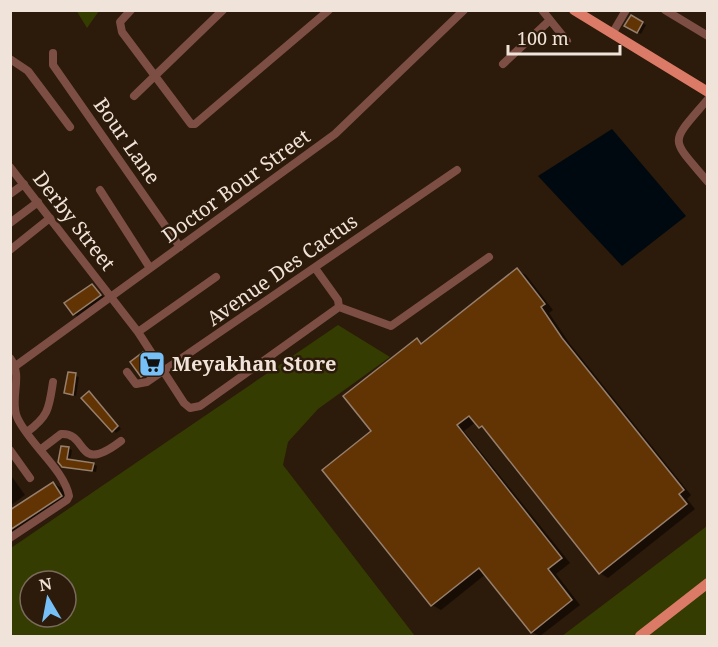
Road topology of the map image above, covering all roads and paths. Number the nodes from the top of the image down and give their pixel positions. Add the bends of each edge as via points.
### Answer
1 (131, 10) edge
2 (223, 10) edge
3 (329, 10) edge
4 (465, 10) edge
5 (542, 10) edge
6 (574, 10) edge
7 (626, 10) edge
8 (665, 10) edge
9 (550, 20) junction
10 (612, 34) junction
11 (708, 36) edge
12 (567, 41) dead end
13 (53, 53) dead end
14 (10, 59) edge
15 (503, 64) dead end
16 (156, 74) junction
17 (708, 92) edge
18 (135, 96) dead end
19 (708, 99) edge
20 (70, 127) dead end
21 (10, 167) edge
22 (457, 170) dead end
23 (708, 182) edge
24 (24, 184) junction
25 (100, 190) dead end
26 (10, 195) edge
27 (38, 202) junction
28 (50, 218) junction
29 (10, 223) edge
30 (180, 247) junction
31 (10, 250) edge
32 (489, 257) dead end
33 (150, 268) junction
34 (315, 268) junction
35 (216, 277) dead end
36 (111, 295) junction
37 (339, 307) junction
38 (138, 332) junction
39 (10, 358) edge
40 (14, 368) edge
41 (127, 372) dead end
42 (163, 372) junction
43 (53, 382) dead end
44 (13, 417) edge
45 (27, 432) junction
46 (121, 441) dead end
47 (10, 450) edge
48 (40, 450) junction
49 (30, 478) dead end
50 (10, 538) edge
51 (708, 583) edge
52 (640, 636) edge

1 - 16 street via 120,22 122,32
2 - 16 street
3 - 16 street via 195,124 191,124
4 - 30 street, Doctor Bour Street via 335,134
5 - 9 street
6 - 10 main road
7 - 10 street
8 - 11 street
9 - 12 street
9 - 15 street
10 - 17 main road
13 - 30 street, Bour Lane via 53,65
14 - 20 street via 28,71
16 - 18 street
19 - 23 street via 679,133 677,141
21 - 24 street, Derby Street
22 - 34 street, Avenue Des Cactus
24 - 26 street
24 - 27 street, Derby Street
25 - 33 street
27 - 28 street, Derby Street
27 - 29 street
28 - 31 street
28 - 36 street, Derby Street
30 - 33 street, Doctor Bour Street
32 - 37 street via 391,326
33 - 36 street, Doctor Bour Street
34 - 37 street
34 - 42 street, Avenue Des Cactus
35 - 38 street
36 - 38 street, Derby Street
36 - 40 street, Doctor Bour Street
37 - 42 street, Derby Street via 200,406 190,408 184,404
38 - 42 street, Derby Street
39 - 40 street
40 - 44 street
41 - 42 street, Avenue Des Cactus via 139,385
43 - 45 street via 48,413
44 - 45 street
45 - 48 street
46 - 48 street via 100,455 84,450 71,435 61,434
47 - 49 street
48 - 50 street via 69,496
51 - 52 main road

